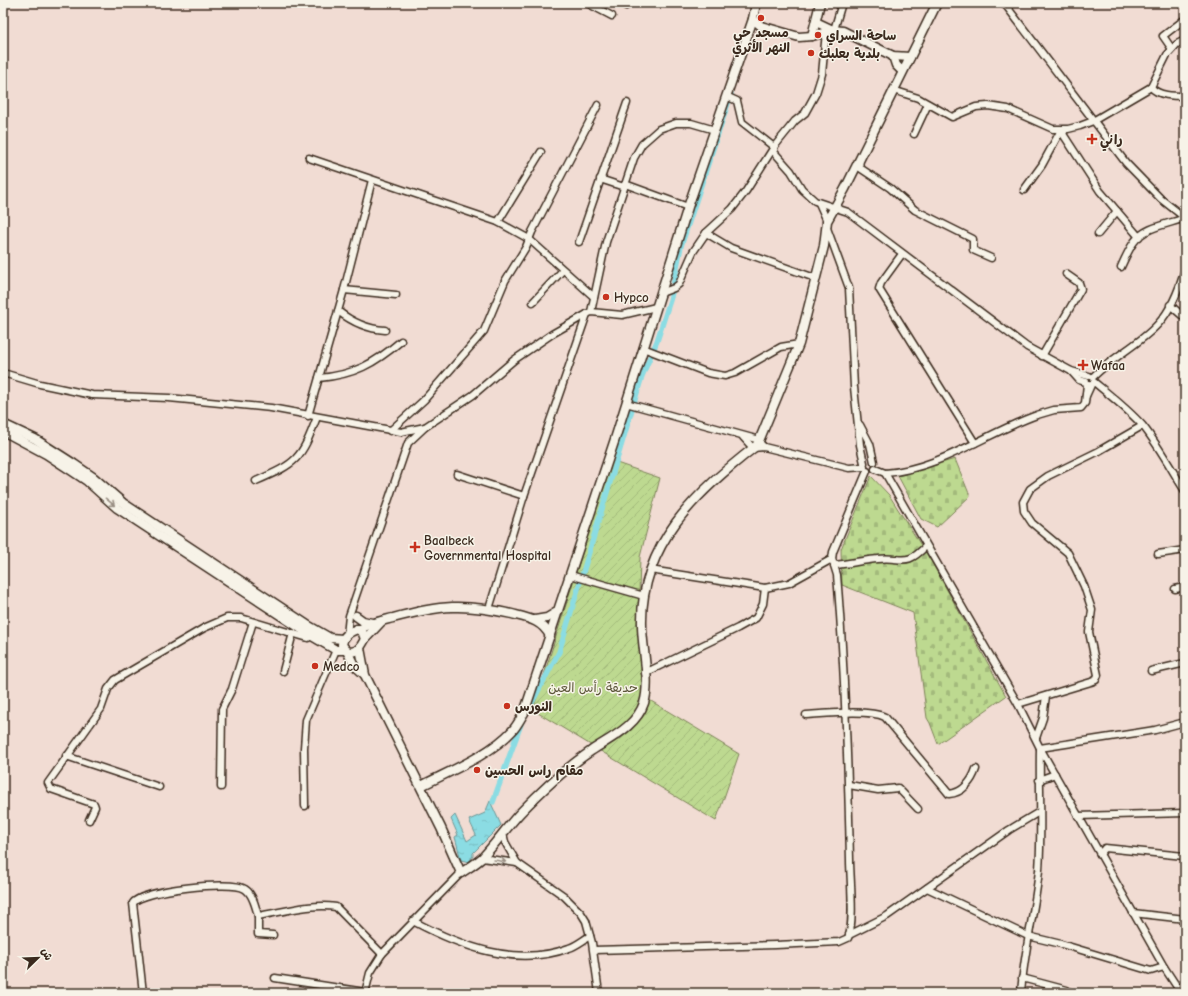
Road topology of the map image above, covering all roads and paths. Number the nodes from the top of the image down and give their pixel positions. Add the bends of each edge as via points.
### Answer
1 (587, 3) edge
2 (756, 3) edge
3 (820, 3) edge
4 (842, 3) edge
5 (937, 3) edge
6 (1004, 3) edge
7 (612, 16) dead end
8 (752, 19) junction
9 (1185, 19) edge
10 (816, 22) junction
11 (831, 31) junction
12 (812, 36) junction
13 (1185, 40) edge
14 (1172, 49) junction
15 (893, 56) junction
16 (910, 57) junction
17 (902, 71) junction
18 (1151, 87) junction
19 (893, 90) junction
20 (728, 96) junction
21 (1185, 96) edge
22 (627, 103) dead end
23 (928, 104) junction
24 (598, 105) dead end
25 (1093, 121) junction
26 (715, 130) junction
27 (1063, 130) junction
28 (914, 134) dead end
29 (774, 147) junction
30 (541, 152) dead end
31 (309, 158) dead end
32 (859, 158) junction
33 (600, 179) junction
34 (372, 180) junction
35 (625, 186) junction
36 (1024, 190) dead end
37 (819, 203) junction
38 (688, 207) junction
39 (835, 207) junction
40 (1117, 211) junction
41 (1185, 218) edge
42 (498, 222) junction
43 (826, 223) junction
44 (706, 233) junction
45 (1098, 234) dead end
46 (1139, 236) junction
47 (529, 239) junction
48 (579, 242) dead end
49 (902, 254) junction
50 (991, 258) dead end
51 (1121, 267) dead end
52 (1185, 269) edge
53 (563, 270) junction
54 (1066, 274) dead end
55 (815, 278) junction
56 (344, 290) junction
57 (661, 293) junction
58 (396, 295) dead end
59 (594, 297) junction
60 (533, 302) dead end
61 (1170, 305) junction
62 (656, 307) junction
63 (338, 311) junction
64 (589, 313) junction
65 (1185, 318) edge
66 (385, 330) dead end
67 (401, 342) dead end
68 (799, 344) junction
69 (781, 347) junction
70 (647, 350) junction
71 (795, 355) junction
72 (1042, 356) junction
73 (3, 373) edge
74 (319, 378) junction
75 (1090, 381) junction
76 (630, 404) junction
77 (308, 416) junction
78 (317, 418) junction
79 (859, 423) junction
80 (3, 424) edge
81 (1142, 426) junction
82 (425, 427) junction
83 (3, 431) edge
84 (390, 431) junction
85 (401, 432) junction
86 (743, 437) junction
87 (760, 440) junction
88 (408, 443) junction
89 (975, 443) junction
90 (750, 448) junction
91 (874, 466) junction
92 (865, 467) junction
93 (885, 473) junction
94 (457, 474) dead end
95 (256, 481) dead end
96 (1185, 491) edge
97 (524, 496) junction
98 (926, 546) junction
99 (1185, 550) edge
100 (1158, 554) dead end
101 (833, 562) junction
102 (650, 570) junction
103 (572, 575) junction
104 (1185, 587) edge
105 (765, 588) junction
106 (1174, 589) dead end
107 (247, 590) junction
108 (644, 596) junction
109 (489, 609) junction
110 (558, 612) junction
111 (354, 613) junction
112 (535, 620) junction
113 (382, 621) junction
114 (253, 622) junction
115 (372, 623) junction
116 (358, 629) junction
117 (293, 633) junction
118 (314, 633) junction
119 (550, 636) junction
120 (345, 637) junction
121 (364, 639) junction
122 (360, 648) junction
123 (336, 650) junction
124 (346, 651) junction
125 (1185, 662) edge
126 (283, 670) dead end
127 (1151, 671) dead end
128 (645, 673) junction
129 (365, 675) junction
130 (1046, 696) junction
131 (1018, 704) junction
132 (847, 713) junction
133 (806, 715) dead end
134 (1185, 722) edge
135 (1036, 738) junction
136 (1040, 748) junction
137 (66, 756) junction
138 (976, 769) dead end
139 (1055, 774) junction
140 (1039, 780) junction
141 (848, 785) junction
142 (421, 786) junction
143 (159, 787) dead end
144 (221, 787) dead end
145 (305, 806) dead end
146 (918, 809) dead end
147 (1039, 812) junction
148 (1185, 813) edge
149 (1078, 816) junction
150 (89, 820) dead end
151 (503, 833) junction
152 (1100, 854) junction
153 (1184, 856) dead end
154 (482, 858) junction
155 (517, 863) junction
156 (461, 873) junction
157 (927, 888) junction
158 (1133, 912) junction
159 (258, 916) junction
160 (1185, 919) edge
161 (414, 921) junction
162 (273, 935) dead end
163 (849, 935) junction
164 (590, 936) junction
165 (1028, 936) junction
166 (594, 950) junction
167 (382, 954) junction
168 (1164, 967) junction
169 (275, 978) dead end
170 (1022, 978) junction
171 (1067, 990) dead end
172 (365, 992) edge
173 (143, 993) edge
174 (599, 993) edge
175 (1021, 993) edge
176 (1181, 993) edge

1 - 7 street
2 - 8 street
3 - 10 street
4 - 11 street
5 - 16 street
6 - 25 street
8 - 12 street via 761,26 799,37
8 - 20 street
9 - 14 street via 1163,36
10 - 11 street
10 - 12 street
11 - 12 street
11 - 15 street via 843,31
11 - 29 street via 816,94 806,113 795,121
13 - 14 street
14 - 18 street
15 - 16 street
15 - 17 street via 896,65
16 - 17 street
17 - 19 street
18 - 21 street via 1162,94
18 - 25 street
19 - 23 street
19 - 32 street
20 - 26 street
20 - 29 street via 737,101 742,122
22 - 33 street
23 - 27 street via 953,117 980,106 1000,107 1053,129
23 - 28 street
24 - 47 street
25 - 27 street
25 - 41 street via 1134,172
26 - 35 street via 684,122 659,129 642,144 634,158
26 - 38 street
27 - 36 street
27 - 40 street via 1063,134 1100,191
29 - 37 street via 774,152 791,171 802,189
29 - 44 street via 746,191
30 - 42 street
31 - 34 street
32 - 39 street
32 - 50 street via 860,168 890,188 915,210 973,239 974,250
33 - 35 street
33 - 48 street
34 - 42 street
34 - 56 street
35 - 38 street
35 - 59 street via 602,256
37 - 39 street
37 - 43 street
38 - 57 street
39 - 43 street
39 - 49 street via 848,212
40 - 45 street
40 - 46 street
41 - 46 street
42 - 47 street
43 - 55 street via 824,246
43 - 79 street via 849,288 852,365
44 - 55 street via 731,248
44 - 57 street via 693,252 679,284
46 - 51 street
47 - 53 street
47 - 84 street via 484,332 424,400
49 - 72 street
49 - 89 street via 880,283 879,289
52 - 61 street
53 - 59 street
53 - 60 street
54 - 72 street via 1079,283 1082,289
55 - 68 street
56 - 58 street
56 - 63 street
57 - 62 street
59 - 64 street
61 - 65 street
61 - 75 street via 1153,330 1109,361
62 - 64 street via 622,315
62 - 70 street
63 - 66 street via 365,327
63 - 74 street
64 - 82 street via 514,360 468,399
64 - 97 street
67 - 74 street via 366,366 336,376
68 - 69 street
68 - 71 street
69 - 70 street via 725,376 708,373
69 - 71 street
70 - 76 street
71 - 87 street
72 - 75 street via 1071,371 1079,380
73 - 77 street via 92,395 218,402 271,408
74 - 77 street
75 - 81 street via 1121,405
75 - 89 street via 1081,408 1037,414
76 - 86 street
76 - 103 street
77 - 78 street
78 - 84 street
78 - 95 street via 296,460
79 - 91 street via 870,444
79 - 92 street
80 - 107 street via 35,439 74,464 123,503
81 - 96 street via 1156,443
81 - 130 street via 1098,452 1048,476 1030,489 1024,498 1023,506 1029,519 1068,553 1093,613 1089,632 1097,678 1092,682
82 - 85 street
82 - 88 street
83 -> 107 street via 46,454 118,508
84 - 85 street
85 - 88 street
86 - 87 street
86 - 90 street
87 - 90 street
87 - 92 street via 849,468
88 - 111 street
89 - 93 street via 917,468
90 - 102 street via 679,517 666,534
91 - 92 street via 871,472
91 - 92 street via 870,460
91 - 93 street
92 - 101 street via 836,545
93 - 98 street
94 - 97 street
97 - 109 street
98 - 101 street via 916,555 903,561 881,558
98 - 131 street
99 - 100 street
101 - 105 street via 789,583
101 - 132 street via 838,591
102 - 105 street
102 - 108 street
103 - 108 street
103 - 110 street
104 - 106 street
105 - 128 street via 760,612 752,620
107 - 118 street
108 - 128 street via 642,624
109 - 112 street
109 - 113 street via 435,607
110 - 112 street via 547,618
110 - 119 street
111 - 115 street via 363,621
111 - 116 street
111 - 120 street
112 - 119 street via 544,626
113 - 115 street
113 - 121 street
114 - 117 street
114 - 137 street via 234,618 218,621 115,680 108,689 101,709
114 - 144 street via 232,689 222,709
115 - 116 street
116 - 120 street
116 - 121 street via 364,634
117 - 118 street via 308,638
117 - 126 street
118 - 120 street via 330,638
118 - 123 street
119 - 142 street via 524,713 513,730 504,740 488,750
120 - 124 street via 342,645
121 - 122 street
122 - 124 street via 352,652
122 - 129 street
123 - 124 street
123 - 145 street via 306,720
124 - 129 street via 354,665
125 - 127 street
128 - 151 street via 644,704 632,722 555,781 525,808
129 - 142 street
130 - 131 street
130 - 135 street via 1043,718
131 - 135 street
132 - 133 street
132 - 138 street via 885,717 949,794 965,786
132 - 141 street
134 - 136 street via 1155,730
135 - 136 street
136 - 139 street
136 - 140 street
137 - 143 street
137 - 150 street via 48,781 48,785 51,789 94,804
139 - 140 street
139 - 149 street
140 - 147 street
141 - 146 street via 878,790 898,788
141 - 163 street via 851,893
142 - 156 street
147 - 157 street
147 - 165 street via 1039,868
148 - 149 street
149 - 152 street
151 - 154 street
151 - 155 street
152 - 153 street via 1105,848
152 - 158 street
154 -> 155 street
154 - 156 street
155 - 164 street via 574,906 586,921
156 - 161 street
157 - 163 street via 887,916
157 - 165 street
158 - 160 street
158 - 168 street
159 - 162 street via 258,934
159 - 167 street via 310,907 336,907
159 - 173 street via 250,893 235,885 183,888 136,899 132,906
161 - 164 street via 445,938 480,950 508,955 550,954 570,948
161 - 167 street
163 - 166 street via 839,942 776,946
164 - 166 street
165 - 168 street via 1151,971
165 - 170 street
166 - 174 street
167 - 172 street via 370,973
168 - 176 street
169 - 172 street
170 - 171 street
170 - 175 street

